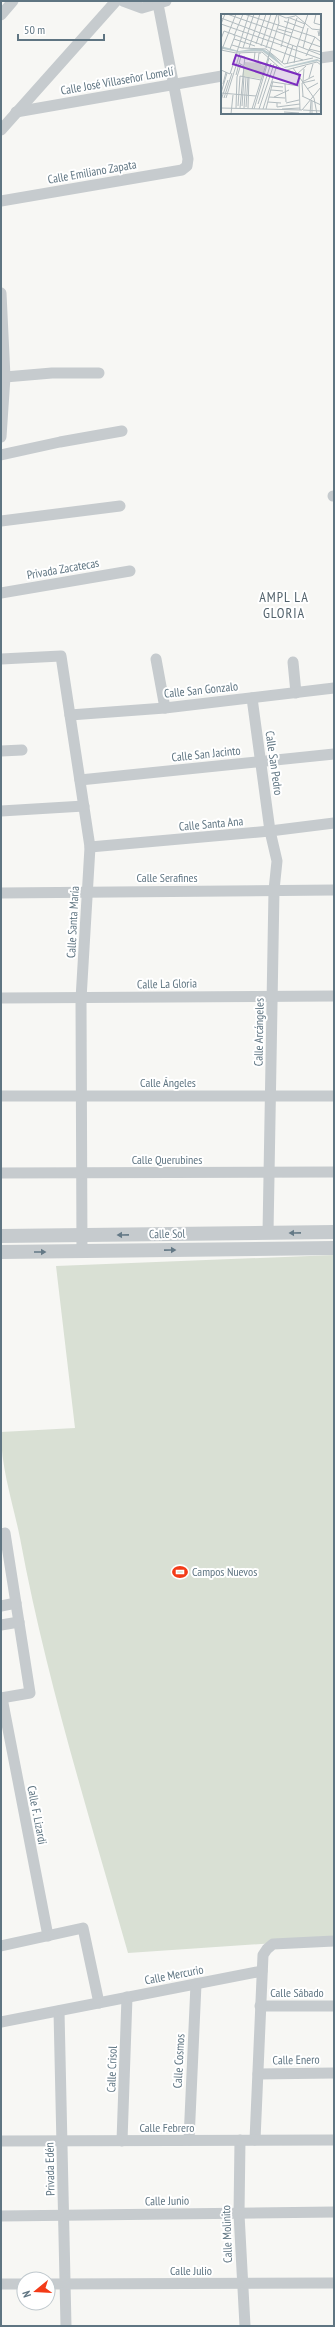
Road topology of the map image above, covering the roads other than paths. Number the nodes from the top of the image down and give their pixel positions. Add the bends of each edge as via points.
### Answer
1 (13, 1) edge
2 (116, 1) edge
3 (123, 1) edge
4 (162, 3) edge
5 (1, 15) edge
6 (334, 56) edge
7 (321, 58) edge
8 (221, 76) edge
9 (174, 84) junction
10 (16, 112) junction
11 (1, 130) edge
12 (1, 201) edge
13 (1, 293) edge
14 (99, 373) dead end
15 (5, 376) junction
16 (122, 431) dead end
17 (1, 437) edge
18 (1, 455) edge
19 (120, 506) dead end
20 (1, 521) edge
21 (130, 571) dead end
22 (1, 593) edge
23 (1, 659) edge
24 (156, 659) dead end
25 (293, 662) dead end
26 (334, 688) edge
27 (296, 693) junction
28 (252, 698) junction
29 (165, 708) junction
30 (70, 715) junction
31 (22, 750) dead end
32 (1, 751) edge
33 (334, 754) edge
34 (261, 761) junction
35 (80, 780) junction
36 (84, 806) junction
37 (1, 811) edge
38 (334, 823) edge
39 (270, 832) junction
40 (90, 847) junction
41 (274, 890) junction
42 (334, 890) edge
43 (87, 891) junction
44 (1, 893) edge
45 (272, 996) junction
46 (334, 996) edge
47 (1, 998) edge
48 (81, 999) junction
49 (1, 1096) edge
50 (82, 1096) junction
51 (270, 1096) junction
52 (334, 1096) edge
53 (334, 1172) edge
54 (269, 1173) junction
55 (1, 1174) edge
56 (82, 1174) junction
57 (334, 1232) edge
58 (268, 1233) junction
59 (1, 1236) edge
60 (82, 1236) junction
61 (334, 1248) edge
62 (1, 1252) edge
63 (82, 1252) junction
64 (3, 1533) edge
65 (16, 1603) junction
66 (1, 1606) edge
67 (19, 1622) junction
68 (1, 1625) edge
69 (1, 1698) edge
70 (48, 1936) junction
71 (334, 1941) edge
72 (1, 1946) edge
73 (262, 1970) junction
74 (196, 1984) junction
75 (127, 1997) junction
76 (100, 2003) junction
77 (260, 2006) junction
78 (334, 2006) edge
79 (59, 2011) junction
80 (1, 2022) edge
81 (334, 2073) edge
82 (258, 2074) junction
83 (189, 2140) junction
84 (240, 2140) junction
85 (255, 2140) junction
86 (334, 2140) edge
87 (62, 2141) junction
88 (122, 2141) junction
89 (1, 2142) edge
90 (334, 2212) edge
91 (239, 2214) junction
92 (1, 2216) edge
93 (64, 2216) junction
94 (334, 2283) edge
95 (1, 2284) edge
96 (16, 2284) edge
97 (56, 2284) edge
98 (66, 2284) junction
99 (242, 2284) junction
100 (66, 2326) edge
101 (245, 2326) edge

1 - 5 street
2 - 10 street
3 - 4 street via 142,8
4 - 9 street
6 - 7 street
8 - 9 street, Calle José Villaseñor Lomelí
9 - 10 street, Calle José Villaseñor Lomelí
9 - 12 street, Calle Emiliano Zapata via 188,159 187,166 182,170
10 - 11 street
13 - 15 street
14 - 15 street
15 - 17 street
16 - 18 street
19 - 20 street
21 - 22 street, Privada Zacatecas
23 - 30 street, Calle Santa María via 61,656
24 - 29 street
25 - 27 street
26 - 27 street, Calle San Gonzalo
27 - 28 street, Calle San Gonzalo
28 - 29 street, Calle San Gonzalo
28 - 34 street, Calle San Pedro
29 - 30 street, Calle San Gonzalo
30 - 35 street, Calle Santa María
31 - 32 street
33 - 34 street, Calle San Jacinto
34 - 35 street, Calle San Jacinto
34 - 39 street, Calle San Pedro
35 - 36 street, Calle Santa María
36 - 37 street
36 - 40 street, Calle Santa María
38 - 39 street, Calle Santa Ana
39 - 40 street, Calle Santa Ana
39 - 41 street, Calle Arcángeles via 277,861
40 - 43 street, Calle Santa María
41 - 42 street, Calle Serafines
41 - 43 street, Calle Serafines
41 - 45 street, Calle Arcángeles
43 - 44 street, Calle Serafines
43 - 48 street, Calle Santa María
45 - 46 street, Calle La Gloria
45 - 48 street, Calle La Gloria
45 - 51 street, Calle Arcángeles
47 - 48 street, Calle La Gloria
48 - 50 street, Calle Santa María
49 - 50 street, Calle Ángeles
50 - 51 street, Calle Ángeles
50 - 56 street, Calle Santa María
51 - 52 street, Calle Ángeles
51 - 54 street, Calle Arcángeles
53 - 54 street, Calle Querubines
54 - 56 street, Calle Querubines
54 - 58 street, Calle Arcángeles
55 - 56 street, Calle Querubines
56 - 60 street, Calle Santa María
57 -> 58 street, Calle Sol
58 -> 60 street, Calle Sol
59 - 60 street, Calle Sol
60 - 63 street, Calle Santa María
63 -> 61 street, Calle Sol
62 -> 63 street, Calle Sol
64 - 65 street
65 - 66 street
65 - 67 street
67 - 68 street
67 - 69 street via 30,1693
69 - 70 street, Calle F. Lizardi
70 - 72 street
70 - 76 street via 83,1928
71 - 73 street via 273,1944 263,1955
73 - 74 street, Calle Mercurio
73 - 77 street
74 - 75 street, Calle Mercurio
74 - 83 street, Calle Cosmos
75 - 76 street, Calle Mercurio
75 - 88 street, Calle Crisol
76 - 79 street, Calle Mercurio
77 - 78 street, Calle Sábado
77 - 82 street
79 - 80 street, Calle Mercurio
79 - 87 street, Privada Edén
81 - 82 street, Calle Enero
82 - 85 street
83 - 84 street, Calle Febrero
83 - 88 street, Calle Febrero
84 - 85 street, Calle Febrero
84 - 91 street, Calle Molinito
85 - 86 street, Calle Febrero
87 - 88 street, Calle Febrero
87 - 89 street, Calle Febrero
87 - 93 street, Privada Edén
90 - 91 street, Calle Junio
91 - 93 street, Calle Junio
91 - 99 street, Calle Molinito
92 - 93 street, Calle Junio
93 - 98 street, Privada Edén
94 - 99 street, Calle Julio
95 - 96 street
97 - 98 street, Calle Julio
98 - 99 street, Calle Julio
98 - 100 street, Privada Edén
99 - 101 street, Calle Molinito

